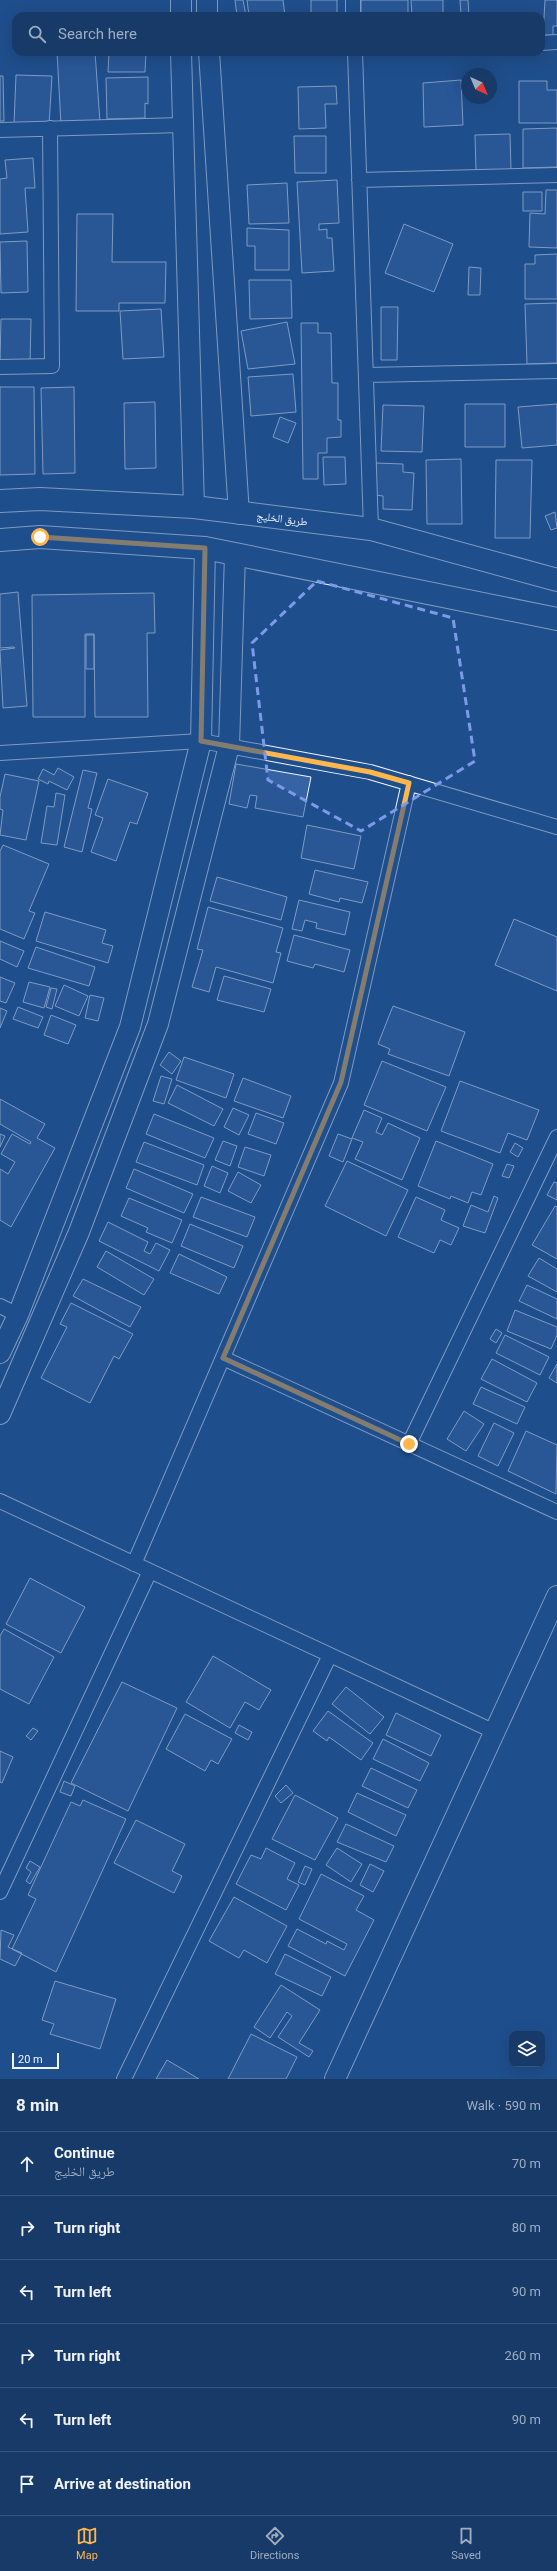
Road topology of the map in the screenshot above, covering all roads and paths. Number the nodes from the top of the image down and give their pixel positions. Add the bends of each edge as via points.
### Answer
1 (181, 0) edge
2 (206, 0) edge
3 (353, 0) edge
4 (181, 12) edge
5 (207, 12) edge
6 (354, 12) edge
7 (557, 42) edge
8 (545, 43) edge
9 (181, 56) edge
10 (209, 56) edge
11 (355, 56) edge
12 (182, 125) junction
13 (50, 128) junction
14 (0, 130) edge
15 (557, 175) edge
16 (359, 180) junction
17 (0, 367) edge
18 (557, 371) edge
19 (366, 375) junction
20 (0, 501) edge
21 (194, 507) junction
22 (239, 514) junction
23 (371, 529) junction
24 (0, 540) edge
25 (205, 548) junction
26 (235, 554) junction
27 (557, 580) edge
28 (557, 619) edge
29 (201, 741) junction
30 (229, 746) junction
31 (0, 753) edge
32 (409, 783) junction
33 (557, 827) edge
34 (557, 1137) edge
35 (0, 1306) edge
36 (18, 1315) junction
37 (0, 1353) edge
38 (223, 1358) junction
39 (0, 1414) edge
40 (409, 1444) junction
41 (0, 1501) edge
42 (557, 1512) edge
43 (134, 1564) junction
44 (150, 1571) junction
45 (557, 1596) edge
46 (330, 1656) junction
47 (494, 1732) junction
48 (0, 1892) edge
49 (124, 2079) edge
50 (335, 2079) edge

1 - 4 street
2 - 5 street
3 - 6 street
7 - 8 street
9 - 12 street
10 - 22 street
11 - 16 street
12 - 13 street
12 - 21 street
13 - 14 street
13 - 17 street via 52,366
15 - 16 street
16 - 19 street
18 - 19 street
19 - 23 street
20 - 21 main road, طريق الخليج via 40,499
21 - 22 main road, طريق الخليج
22 - 23 main road, طريق الخليج
23 - 27 main road, طريق الخليج
24 - 25 main road via 40,537
25 - 26 main road
25 - 29 street
26 - 28 main road
26 - 30 street
29 - 30 street
29 - 31 street
29 - 36 street via 130,1027
30 - 32 street via 370,772
30 - 39 street via 158,1024 79,1232
32 - 33 street
32 - 38 street via 341,1082
34 - 40 street
35 - 36 street
36 - 37 street
38 - 40 street
38 - 43 street
40 - 42 street
41 - 43 street
43 - 44 street
44 - 46 street
44 - 48 street
45 - 47 street
46 - 47 street
46 - 49 street
47 - 50 street

